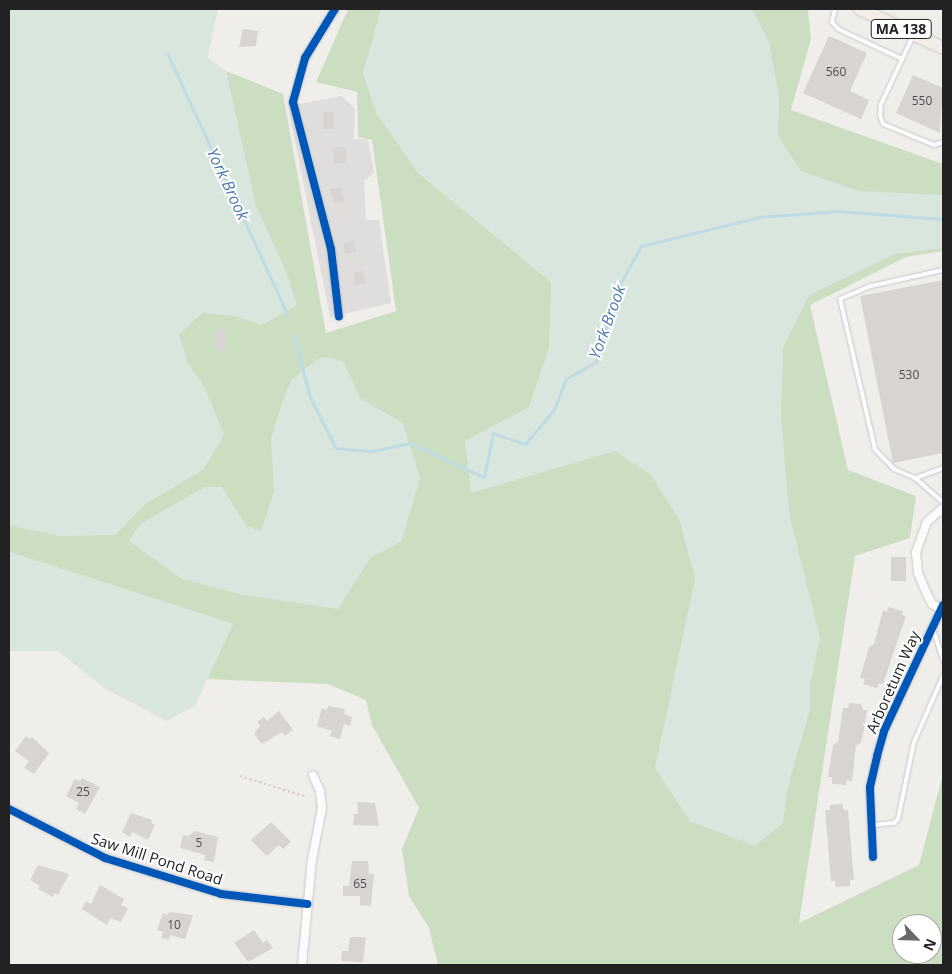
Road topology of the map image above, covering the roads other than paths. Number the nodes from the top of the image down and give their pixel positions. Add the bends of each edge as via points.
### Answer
1 (335, 9) edge
2 (835, 9) edge
3 (862, 9) edge
4 (914, 34) junction
5 (943, 48) edge
6 (902, 59) junction
7 (943, 142) edge
8 (943, 270) edge
9 (340, 317) dead end
10 (943, 468) edge
11 (915, 478) junction
12 (943, 502) edge
13 (943, 508) edge
14 (943, 608) edge
15 (933, 628) junction
16 (943, 660) edge
17 (943, 676) edge
18 (313, 776) dead end
19 (9, 810) edge
20 (870, 826) junction
21 (873, 857) dead end
22 (307, 904) junction
23 (302, 965) edge

1 - 9 street via 305,58 293,102 331,249
2 - 6 lane via 832,18 838,29
3 - 4 main road, MA 138
4 - 5 main road, MA 138
4 - 6 lane
6 - 7 lane via 881,104 883,124 934,145
8 - 11 lane via 871,286 840,299 875,449 894,469
10 - 11 lane
11 - 12 lane
13 - 14 street, Arboretum Way via 928,522 916,553 918,573 926,592 932,604
14 - 15 street, Arboretum Way
15 - 16 lane
15 - 20 street, Arboretum Way via 884,731 870,787
17 - 20 lane via 914,742 898,819 894,823
18 - 22 street via 320,791 322,808
19 - 22 street, Saw Mill Pond Road via 105,858 222,894
20 - 21 street, Arboretum Way
22 - 23 street

